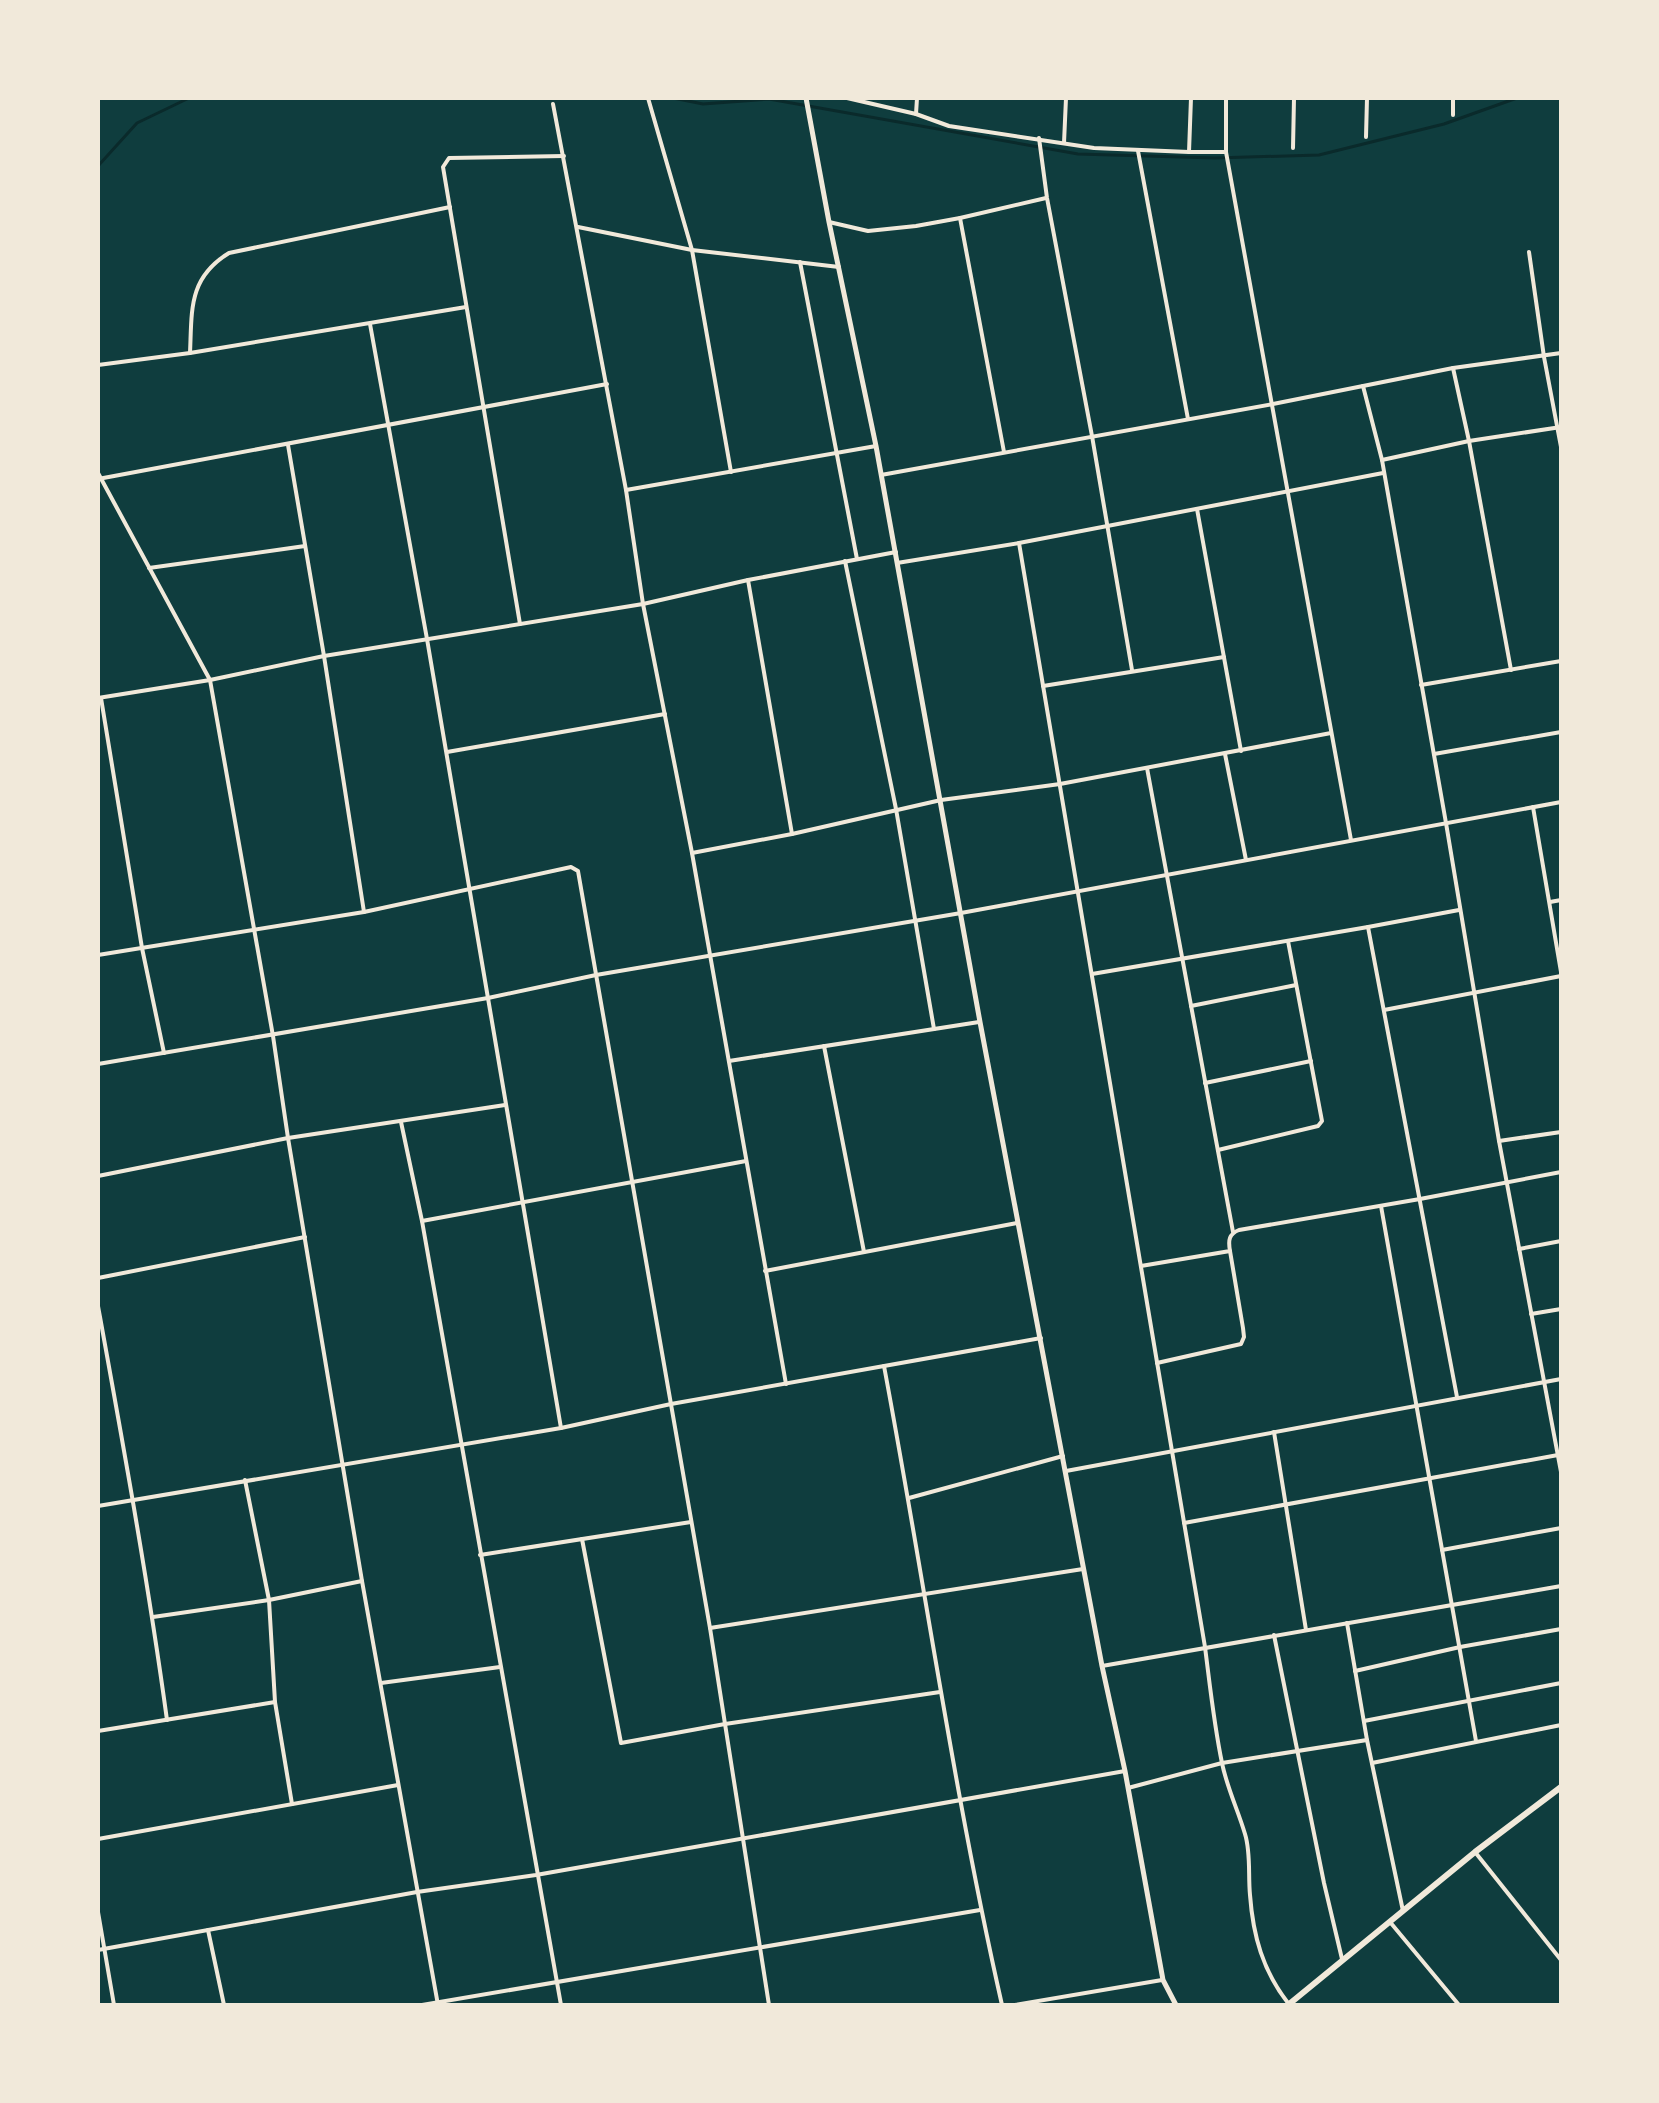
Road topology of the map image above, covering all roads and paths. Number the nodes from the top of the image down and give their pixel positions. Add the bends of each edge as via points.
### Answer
1 (648, 98) edge
2 (806, 98) edge
3 (847, 98) edge
4 (917, 98) edge
5 (1066, 98) edge
6 (1191, 98) edge
7 (1226, 98) edge
8 (1294, 98) edge
9 (1367, 98) edge
10 (1453, 98) edge
11 (553, 104) dead end
12 (916, 114) junction
13 (1453, 115) dead end
14 (1366, 137) dead end
15 (1039, 138) junction
16 (1064, 143) junction
17 (1293, 148) dead end
18 (1138, 150) junction
19 (1189, 152) junction
20 (1226, 152) junction
21 (564, 156) junction
22 (1047, 198) junction
23 (450, 207) junction
24 (960, 218) junction
25 (829, 222) junction
26 (578, 227) junction
27 (692, 250) junction
28 (1529, 252) dead end
29 (800, 262) junction
30 (839, 267) junction
31 (466, 307) junction
32 (370, 324) junction
33 (190, 353) junction
34 (1561, 353) edge
35 (1544, 357) junction
36 (98, 365) edge
37 (1453, 368) junction
38 (607, 384) junction
39 (1363, 386) junction
40 (1273, 404) junction
41 (483, 407) junction
42 (1188, 419) junction
43 (390, 424) junction
44 (1559, 428) edge
45 (1092, 436) junction
46 (1469, 441) junction
47 (288, 445) junction
48 (876, 446) junction
49 (1561, 447) edge
50 (837, 453) junction
51 (1004, 453) junction
52 (1382, 460) junction
53 (731, 472) junction
54 (1384, 473) junction
55 (881, 475) junction
56 (99, 477) edge
57 (626, 490) junction
58 (1288, 491) junction
59 (1197, 509) junction
60 (1107, 526) junction
61 (1019, 543) junction
62 (305, 546) junction
63 (896, 552) junction
64 (857, 559) junction
65 (845, 561) junction
66 (897, 563) junction
67 (149, 568) junction
68 (748, 580) junction
69 (643, 604) junction
70 (520, 624) junction
71 (427, 639) junction
72 (324, 656) junction
73 (1224, 657) junction
74 (1561, 661) edge
75 (1132, 670) junction
76 (1511, 670) junction
77 (210, 680) junction
78 (1421, 685) junction
79 (1043, 686) junction
80 (100, 698) edge
81 (665, 714) junction
82 (1561, 732) edge
83 (1331, 733) junction
84 (1241, 751) junction
85 (447, 752) junction
86 (1225, 754) junction
87 (1434, 754) junction
88 (1147, 768) junction
89 (1060, 784) junction
90 (941, 800) junction
91 (1561, 802) edge
92 (1533, 807) junction
93 (896, 809) junction
94 (1446, 823) junction
95 (792, 834) junction
96 (1351, 841) junction
97 (692, 853) junction
98 (1246, 860) junction
99 (1166, 875) junction
100 (470, 890) junction
101 (1078, 891) junction
102 (1561, 900) edge
103 (1550, 902) junction
104 (1460, 909) junction
105 (364, 912) junction
106 (961, 913) junction
107 (916, 921) junction
108 (1368, 927) junction
109 (254, 930) junction
110 (1288, 941) junction
111 (142, 948) junction
112 (98, 955) edge
113 (710, 955) junction
114 (1183, 959) junction
115 (1092, 974) junction
116 (1561, 974) edge
117 (596, 975) junction
118 (1296, 985) junction
119 (1474, 994) junction
120 (488, 998) junction
121 (1191, 1006) junction
122 (1384, 1010) junction
123 (980, 1022) junction
124 (934, 1029) junction
125 (273, 1036) junction
126 (824, 1046) junction
127 (164, 1053) junction
128 (729, 1061) junction
129 (1311, 1061) junction
130 (98, 1064) edge
131 (1205, 1083) junction
132 (505, 1105) junction
133 (401, 1122) junction
134 (1561, 1132) edge
135 (288, 1138) junction
136 (1499, 1141) junction
137 (1218, 1150) junction
138 (746, 1161) junction
139 (1561, 1172) edge
140 (98, 1176) edge
141 (1507, 1182) junction
142 (632, 1183) junction
143 (1420, 1199) junction
144 (522, 1202) junction
145 (1381, 1206) junction
146 (422, 1221) junction
147 (1017, 1223) junction
148 (1233, 1232) junction
149 (305, 1237) junction
150 (1561, 1241) edge
151 (1519, 1249) junction
152 (1230, 1251) junction
153 (864, 1252) junction
154 (1141, 1266) junction
155 (765, 1271) junction
156 (98, 1278) edge
157 (98, 1306) edge
158 (1561, 1309) edge
159 (1531, 1314) junction
160 (1041, 1338) junction
161 (1157, 1363) junction
162 (884, 1366) junction
163 (1561, 1379) edge
164 (1545, 1381) junction
165 (786, 1384) junction
166 (1457, 1397) junction
167 (671, 1404) junction
168 (1417, 1405) junction
169 (561, 1428) junction
170 (1274, 1432) junction
171 (460, 1445) junction
172 (1172, 1451) junction
173 (1558, 1455) junction
174 (1063, 1456) junction
175 (343, 1466) junction
176 (1066, 1471) junction
177 (1561, 1472) edge
178 (1430, 1479) junction
179 (245, 1480) junction
180 (909, 1498) junction
181 (133, 1500) junction
182 (1285, 1505) junction
183 (98, 1506) edge
184 (692, 1522) junction
185 (1184, 1523) junction
186 (1561, 1528) edge
187 (582, 1539) junction
188 (1442, 1550) junction
189 (480, 1555) junction
190 (1084, 1569) junction
191 (362, 1581) junction
192 (1561, 1586) edge
193 (924, 1594) junction
194 (269, 1600) junction
195 (1452, 1605) junction
196 (153, 1617) junction
197 (1347, 1623) junction
198 (710, 1628) junction
199 (1561, 1629) edge
200 (1306, 1630) junction
201 (1274, 1635) junction
202 (1205, 1647) junction
203 (1460, 1647) junction
204 (1102, 1666) junction
205 (500, 1667) junction
206 (1355, 1671) junction
207 (381, 1683) junction
208 (1561, 1683) edge
209 (940, 1692) junction
210 (1469, 1699) junction
211 (275, 1702) junction
212 (167, 1720) junction
213 (1364, 1721) junction
214 (725, 1724) junction
215 (1561, 1725) edge
216 (98, 1731) edge
217 (1367, 1740) junction
218 (1476, 1741) junction
219 (1297, 1753) junction
220 (1222, 1763) junction
221 (1372, 1763) junction
222 (1125, 1771) junction
223 (398, 1785) junction
224 (1128, 1788) junction
225 (1561, 1789) edge
226 (961, 1799) junction
227 (292, 1804) junction
228 (744, 1838) junction
229 (98, 1839) edge
230 (1475, 1852) junction
231 (536, 1875) junction
232 (417, 1892) junction
233 (980, 1910) junction
234 (98, 1912) edge
235 (1403, 1912) junction
236 (1390, 1922) junction
237 (208, 1930) junction
238 (760, 1947) junction
239 (101, 1949) edge
240 (1342, 1959) junction
241 (1561, 1960) edge
242 (1163, 1980) junction
243 (557, 1983) junction
244 (438, 2004) edge
245 (114, 2005) edge
246 (224, 2005) edge
247 (422, 2005) edge
248 (561, 2005) edge
249 (769, 2005) edge
250 (1002, 2005) edge
251 (1015, 2005) edge
252 (1174, 2005) edge
253 (1288, 2005) edge
254 (1459, 2005) edge

1 - 27 street
2 - 25 street
3 - 12 street
4 - 12 street
5 - 16 street
6 - 19 street
7 - 20 street
8 - 17 street
9 - 14 street
10 - 13 street
11 - 21 street
12 - 15 street via 949,126
15 - 16 street
15 - 22 street
16 - 18 street
18 - 19 street
18 - 42 street
19 - 20 street
20 - 40 street
21 - 23 street via 449,158 443,167
21 - 26 street
22 - 24 street
22 - 45 street
23 - 31 street
23 - 33 street via 229,253 202,276 192,314
24 - 25 street via 868,231
24 - 51 street
25 - 30 street
26 - 27 street
26 - 38 street
27 - 29 street
27 - 53 street
28 - 35 street
29 - 30 street
29 - 50 street
30 - 48 street
31 - 32 street
31 - 41 street
32 - 33 street
32 - 43 street
33 - 36 street
34 - 35 street
35 - 37 street
35 - 44 street
37 - 39 street
37 - 46 street
38 - 41 street
38 - 57 street
39 - 40 street
39 - 52 street
40 - 42 street
40 - 58 street
41 - 43 street
41 - 70 street
42 - 45 street
43 - 47 street
43 - 71 street
44 - 46 street
44 - 49 street
45 - 51 street
45 - 60 street
46 - 52 street
46 - 76 street
47 - 56 street
47 - 62 street
48 - 50 street
48 - 55 street
50 - 53 street
50 - 64 street
51 - 55 street
52 - 54 street
53 - 57 street
54 - 58 street
54 - 78 street
55 - 63 street
56 - 67 street
57 - 69 street
58 - 59 street
58 - 83 street
59 - 60 street
59 - 73 street
60 - 61 street
60 - 75 street
61 - 66 street
61 - 79 street
62 - 67 street
62 - 72 street
63 - 64 street
63 - 66 street
64 - 65 street
65 - 68 street
65 - 93 street
66 - 90 street
67 - 77 street
68 - 69 street
68 - 95 street
69 - 70 street
69 - 81 street
70 - 71 street
71 - 72 street
71 - 85 street
72 - 77 street
72 - 105 street
73 - 75 street
73 - 84 street
74 - 76 street
75 - 79 street
76 - 78 street
77 - 80 street
77 - 109 street
78 - 87 street
79 - 89 street
80 - 111 street
81 - 85 street
81 - 97 street
82 - 87 street
83 - 84 street
83 - 96 street
84 - 86 street
85 - 100 street
86 - 88 street
86 - 98 street
87 - 94 street
88 - 89 street
88 - 99 street
89 - 90 street
89 - 101 street
90 - 93 street
90 - 106 street
91 - 92 street
92 - 94 street
92 - 103 street
93 - 95 street
93 - 107 street
94 - 96 street
94 - 104 street
95 - 97 street
96 - 98 street
97 - 113 street
98 - 99 street
99 - 101 street
99 - 114 street
100 - 105 street
100 - 117 street via 571,867 578,871
100 - 120 street
101 - 106 street
101 - 115 street
102 - 103 street
103 - 116 street
104 - 108 street
104 - 119 street
105 - 109 street
106 - 107 street
106 - 123 street
107 - 113 street
107 - 124 street
108 - 110 street
108 - 122 street
109 - 111 street
109 - 125 street
110 - 114 street
110 - 118 street
111 - 112 street
111 - 127 street
113 - 117 street
113 - 128 street
114 - 115 street
114 - 121 street
115 - 154 street
116 - 119 street
117 - 120 street
117 - 142 street
118 - 121 street
118 - 129 street
119 - 122 street
119 - 136 street
120 - 125 street
120 - 132 street
121 - 131 street
122 - 143 street
123 - 124 street
123 - 147 street
124 - 126 street
125 - 127 street
125 - 135 street
126 - 128 street
126 - 153 street
127 - 130 street
128 - 138 street
129 - 131 street
129 - 137 street via 1322,1121 1318,1126
131 - 137 street
132 - 133 street
132 - 144 street
133 - 135 street
133 - 146 street
134 - 136 street
135 - 140 street
135 - 149 street
136 - 141 street
137 - 148 street
138 - 142 street
138 - 155 street
139 - 141 street
141 - 143 street
141 - 151 street
142 - 144 street
142 - 167 street
143 - 145 street
143 - 166 street
144 - 146 street
144 - 169 street
145 - 148 street
145 - 168 street
146 - 171 street
147 - 153 street
147 - 160 street
148 - 152 street
149 - 156 street
149 - 175 street
150 - 151 street
151 - 159 street
152 - 154 street
152 - 161 street via 1241,1344
153 - 155 street
154 - 161 street
155 - 165 street
157 - 181 street
158 - 159 street
159 - 164 street
160 - 162 street
160 - 174 street
161 - 172 street
162 - 165 street
162 - 180 street
163 - 164 street
164 - 166 street
164 - 173 street
165 - 167 street
166 - 168 street
167 - 169 street
167 - 184 street
168 - 170 street
168 - 178 street
169 - 171 street
170 - 172 street
170 - 182 street
171 - 175 street
171 - 189 street
172 - 176 street
172 - 185 street
173 - 177 street
173 - 178 street
174 - 176 street
174 - 180 street
175 - 179 street
175 - 191 street
176 - 190 street
178 - 182 street
178 - 188 street
179 - 181 street
179 - 194 street
180 - 193 street
181 - 183 street
181 - 196 street
182 - 185 street
182 - 200 street
184 - 187 street
184 - 198 street
185 - 202 street
186 - 188 street
187 - 189 street
187 - 214 street via 621,1743
188 - 195 street
189 - 205 street
190 - 193 street
190 - 204 street
191 - 194 street
191 - 207 street
192 - 195 street
193 - 198 street
193 - 209 street
194 - 196 street
194 - 211 street
195 - 197 street
195 - 203 street
196 - 212 street
197 - 200 street
197 - 206 street
198 - 214 street
199 - 203 street
200 - 201 street
201 - 202 street
201 - 219 street
202 - 204 street
202 - 220 street
203 - 206 street
203 - 210 street
204 - 222 street
205 - 207 street
205 - 231 street
206 - 213 street
207 - 223 street
208 - 210 street
209 - 214 street
209 - 226 street
210 - 213 street
210 - 218 street
211 - 212 street
211 - 227 street
212 - 216 street
213 - 217 street
214 - 228 street
215 - 218 street
217 - 219 street
217 - 221 street
218 - 221 street
219 - 220 street
219 - 240 street
220 - 224 street
220 - 253 street via 1245,1834 1262,1960
221 - 235 street
222 - 224 street
222 - 226 street
223 - 227 street
223 - 232 street
224 - 242 street
225 - 230 main road
226 - 228 street
226 - 233 street
227 - 229 street
228 - 231 street
228 - 238 street
230 - 235 main road
230 - 241 street
231 - 232 street
231 - 243 street
232 - 237 street
232 - 244 street
233 - 238 street
233 - 250 street
234 - 239 street
235 - 236 main road
236 - 240 main road
236 - 254 street
237 - 239 street
237 - 246 street
238 - 243 street
238 - 249 street
239 - 245 street
240 - 253 main road
242 - 251 street
242 - 252 street
243 - 244 street
243 - 248 street
244 - 247 street

